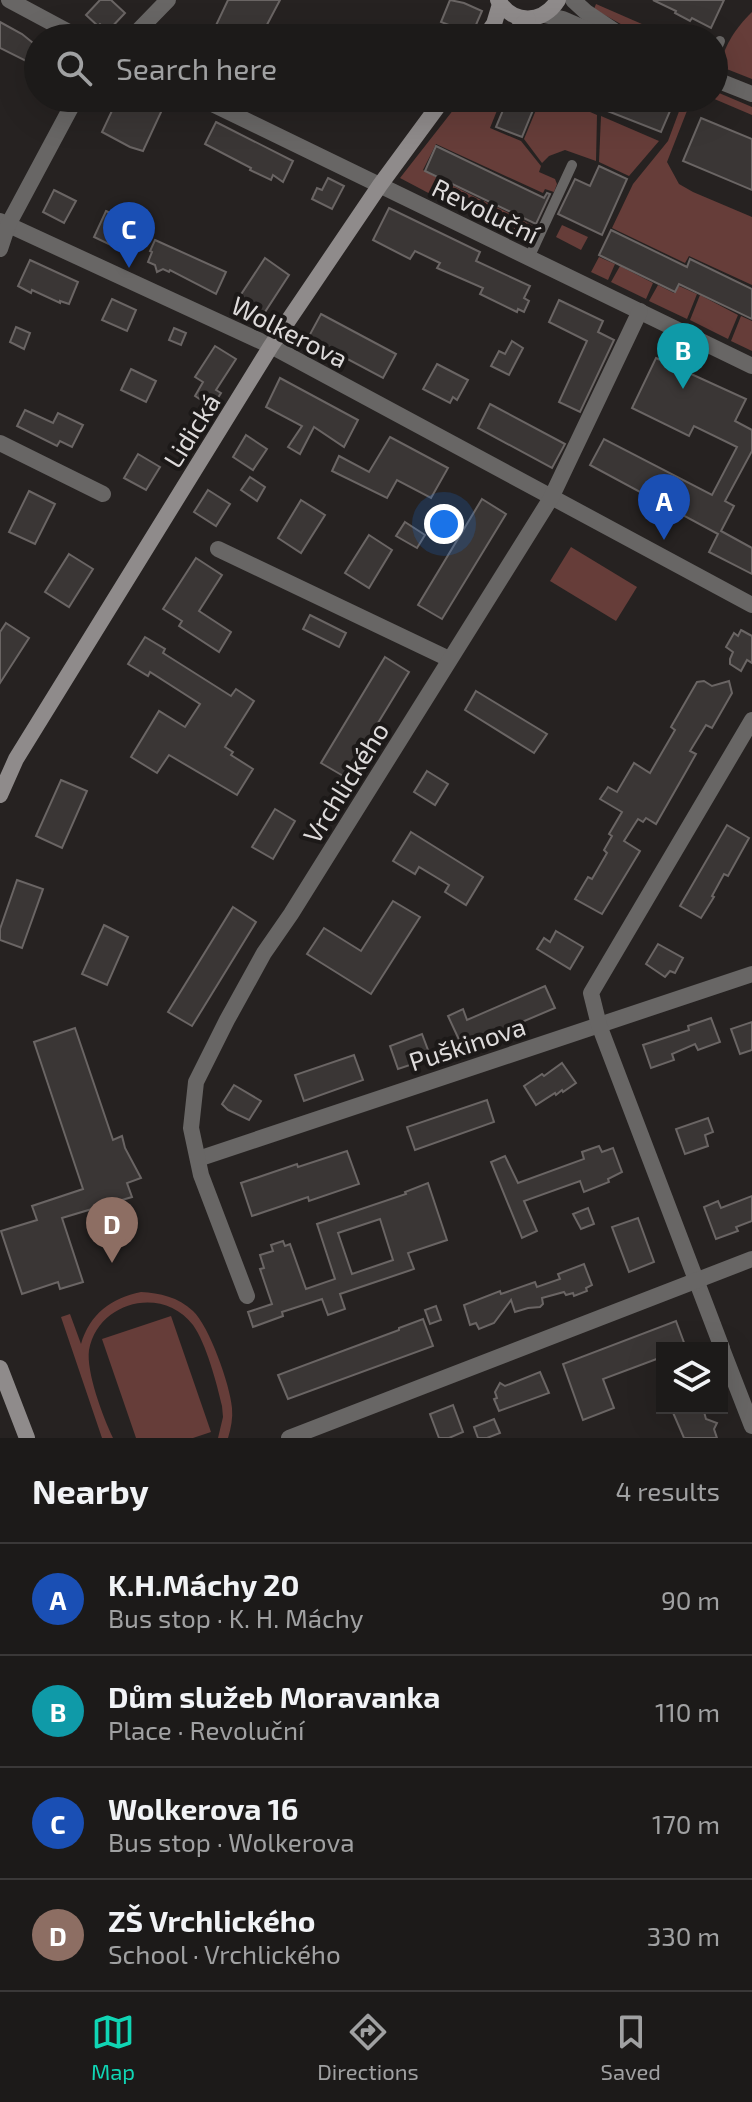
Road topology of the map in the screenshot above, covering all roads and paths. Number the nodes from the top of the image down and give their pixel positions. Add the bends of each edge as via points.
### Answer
1 (9, 0) edge
2 (168, 0) edge
3 (558, 0) edge
4 (573, 0) edge
5 (499, 2) edge
6 (536, 17) junction
7 (54, 24) edge
8 (145, 24) edge
9 (494, 24) edge
10 (527, 24) edge
11 (575, 24) edge
12 (604, 24) edge
13 (728, 85) edge
14 (752, 94) edge
15 (68, 112) edge
16 (229, 112) edge
17 (434, 112) edge
18 (572, 165) dead end
19 (380, 185) junction
20 (4, 223) edge
21 (0, 249) edge
22 (529, 258) junction
23 (640, 311) junction
24 (271, 346) junction
25 (752, 366) edge
26 (0, 443) edge
27 (103, 494) dead end
28 (551, 498) junction
29 (218, 549) dead end
30 (752, 605) edge
31 (449, 659) junction
32 (752, 720) edge
33 (0, 795) edge
34 (752, 974) edge
35 (599, 1025) junction
36 (198, 1159) junction
37 (752, 1259) edge
38 (695, 1280) junction
39 (247, 1296) dead end
40 (720, 1342) edge
41 (728, 1364) edge
42 (0, 1368) edge
43 (752, 1426) edge
44 (24, 1437) edge
45 (289, 1438) edge

1 - 7 street
2 - 8 street
3 - 6 main road
4 - 12 street
5 - 6 main road via 512,15
5 - 9 main road
6 - 10 main road
6 - 11 street
13 - 14 street
15 - 20 street
16 - 19 street, Revoluční
17 - 19 main road, Lidická
18 - 22 lane
19 - 22 street, Revoluční
19 - 24 main road, Lidická
20 - 21 street
20 - 24 street, Wolkerova
22 - 23 street, Revoluční
23 - 25 street, Revoluční
23 - 28 street, Vrchlického
24 - 28 street, Wolkerova
24 - 33 main road, Lidická via 16,759
26 - 27 street
28 - 30 street, Wolkerova
28 - 31 street, Vrchlického
29 - 31 street
31 - 36 street, Vrchlického via 227,1020 196,1082 191,1128
32 - 35 street via 591,993
34 - 35 street, Puškinova
35 - 36 street, Puškinova
35 - 38 street
36 - 39 street, Vrchlického
37 - 38 street
38 - 40 street
38 - 45 street
41 - 43 street
42 - 44 main road

